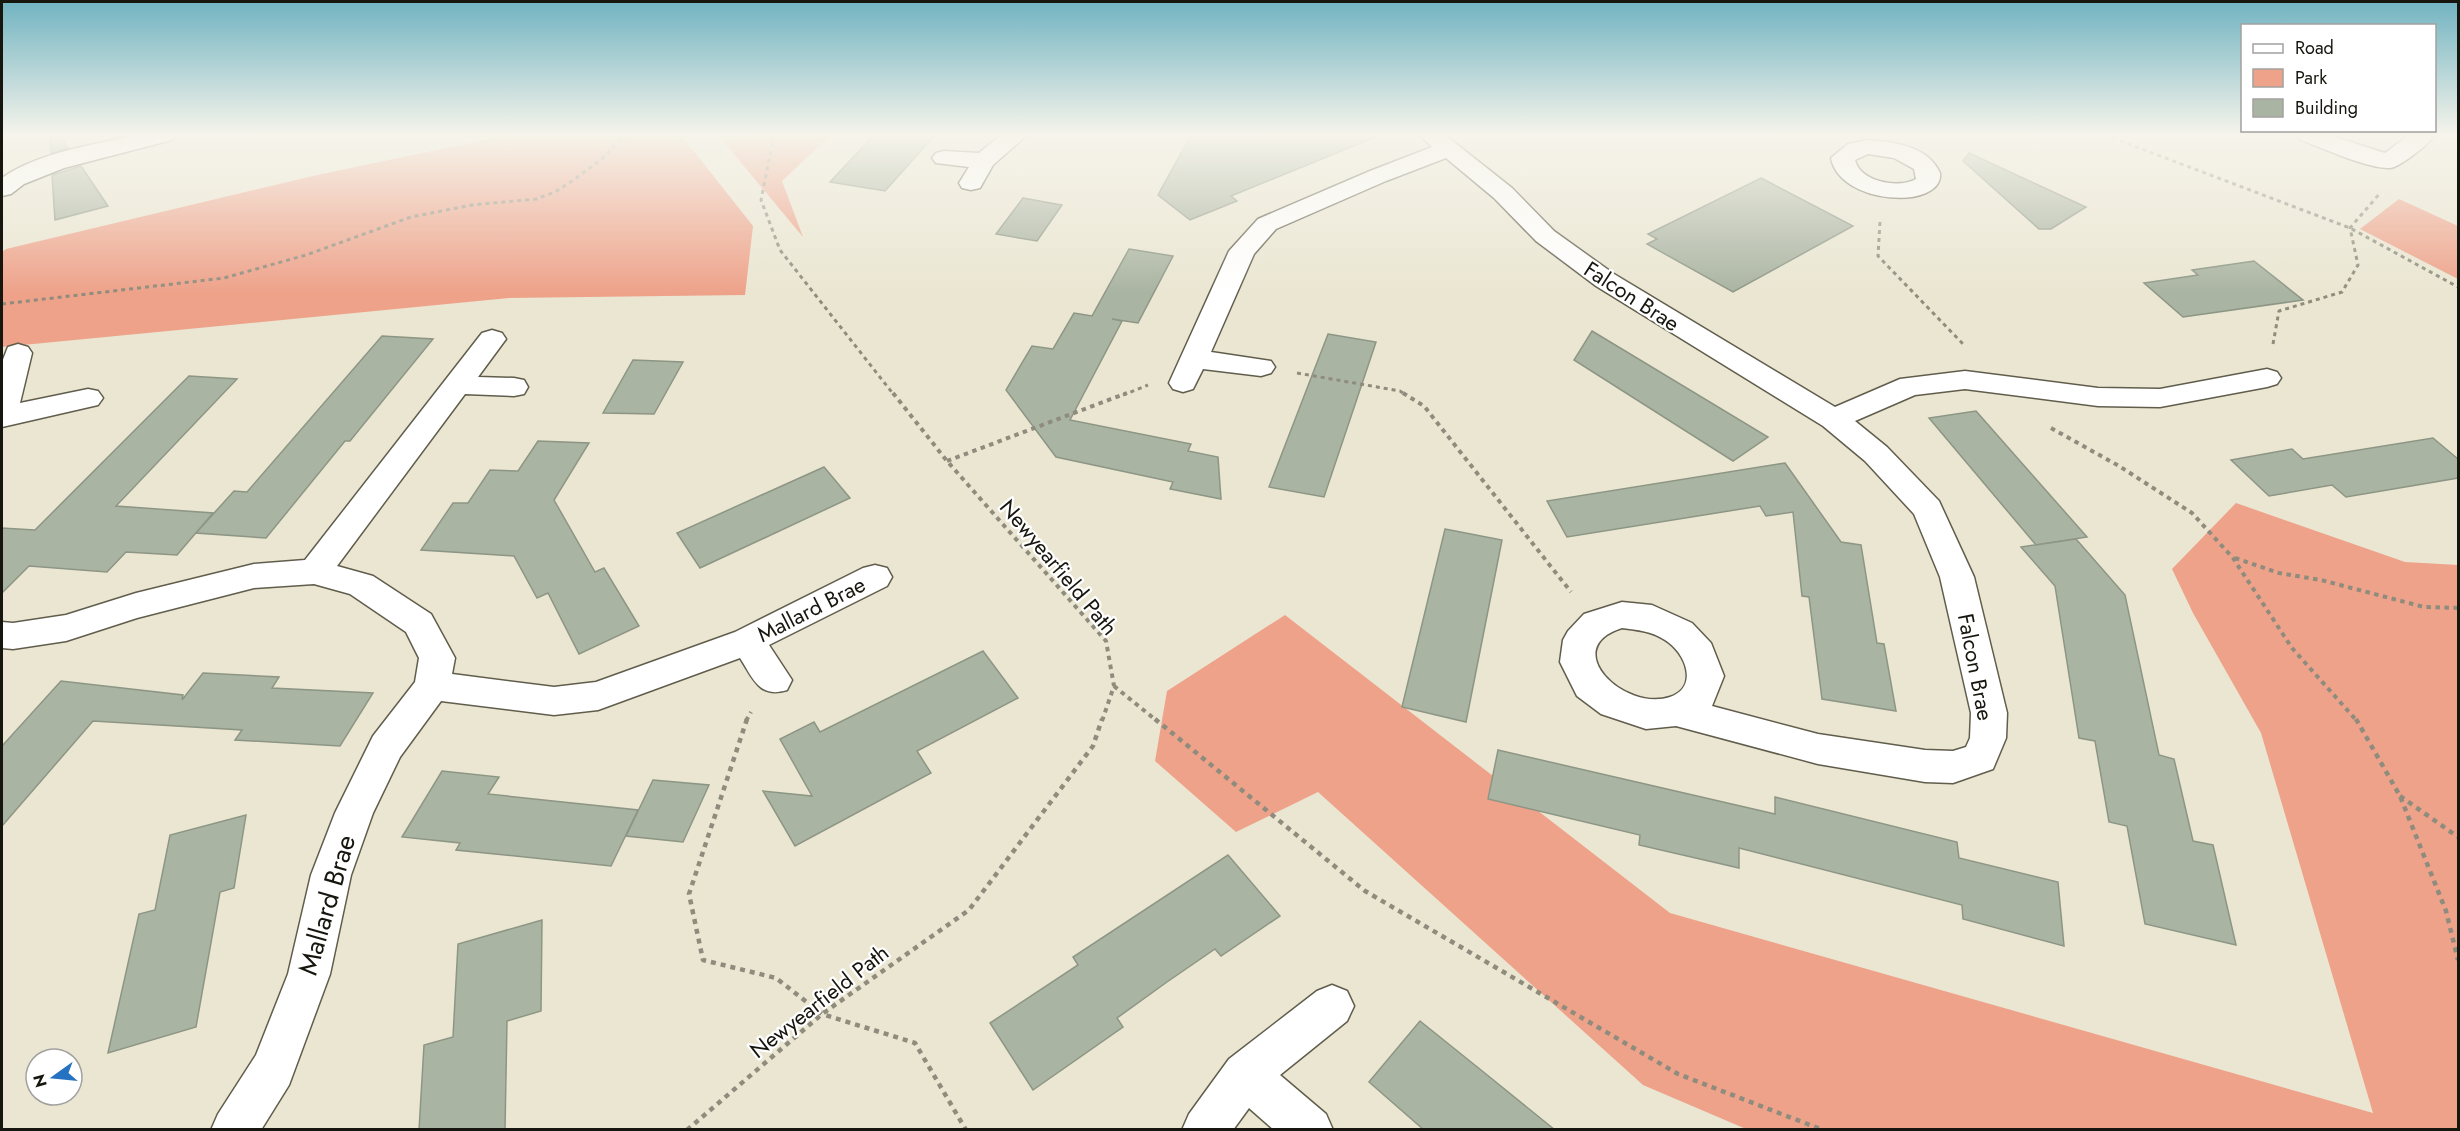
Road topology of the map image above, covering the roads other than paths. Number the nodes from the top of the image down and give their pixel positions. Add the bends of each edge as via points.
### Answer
1 (1351, 188) edge
2 (1497, 188) edge
3 (1877, 188) edge
4 (1915, 188) edge
5 (492, 339) dead end
6 (18, 353) dead end
7 (1261, 367) road end
8 (2268, 378) road end
9 (457, 386) junction
10 (514, 387) dead end
11 (88, 398) dead end
12 (2, 416) edge
13 (1833, 419) junction
14 (314, 572) junction
15 (875, 577) dead end
16 (5, 641) edge
17 (747, 641) junction
18 (774, 680) road end
19 (432, 686) junction
20 (1676, 711) junction
21 (1332, 1006) dead end
22 (1245, 1075) junction
23 (234, 1130) edge
24 (1205, 1130) edge
25 (1310, 1130) edge

1 - 7 street, Falcon Brae via 1267,224 1242,251 1188,371
2 - 13 street, Falcon Brae via 1545,236 1605,280
3 - 4 street via 1895,191
5 - 9 street
6 - 12 street
8 - 13 street via 2160,398 2098,398 1965,380 1910,386
9 - 10 street
9 - 14 street
11 - 12 street
13 - 20 street, Falcon Brae via 1876,454 1928,509 1957,577 1989,713 1988,738 1980,758 1953,766 1913,764 1818,749
14 - 16 street, Mallard Brae via 254,576
14 - 19 street, Mallard Brae via 361,585 419,623 437,658
15 - 17 street, Mallard Brae
17 - 18 street, Mallard Brae
17 - 19 street, Mallard Brae via 598,696 554,701
19 - 23 street, Mallard Brae via 386,747 354,813 331,875 309,974 273,1069
20 - 20 street, Falcon Brae via 1646,714 1625,708 1590,686 1578,662 1581,640 1596,623 1622,615 1652,618 1680,632 1699,652 1706,676 1698,698
21 - 22 street
22 - 24 street
22 - 25 street

